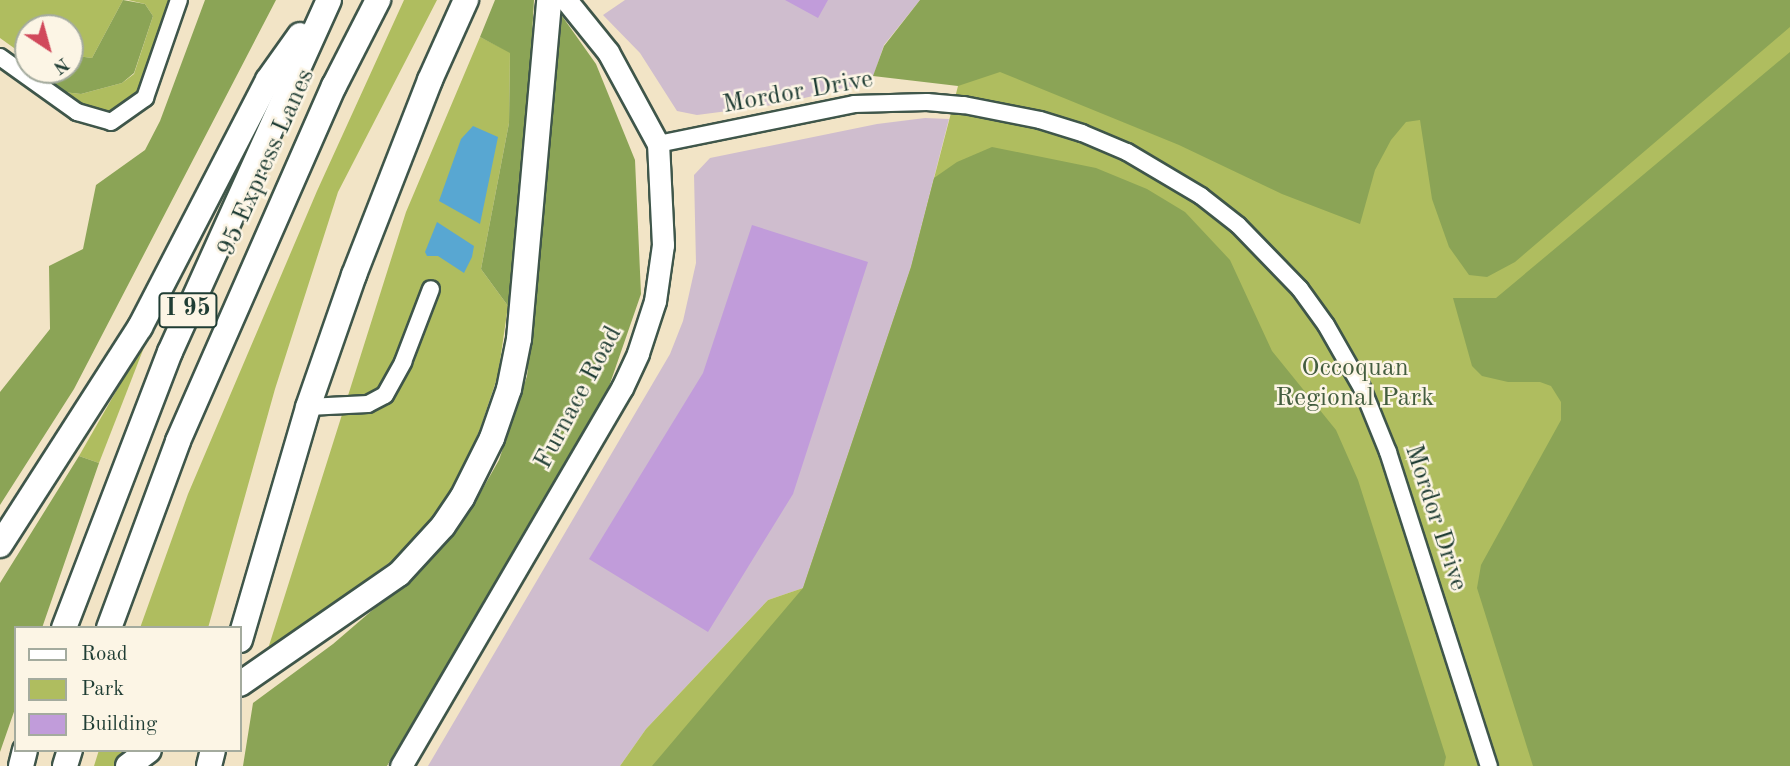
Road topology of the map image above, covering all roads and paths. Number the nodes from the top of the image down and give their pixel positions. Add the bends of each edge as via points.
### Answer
1 (178, 0) edge
2 (327, 0) edge
3 (378, 0) edge
4 (466, 0) edge
5 (549, 0) edge
6 (566, 0) edge
7 (0, 57) edge
8 (658, 144) junction
9 (431, 289) dead end
10 (308, 407) junction
11 (0, 545) edge
12 (65, 626) edge
13 (110, 626) edge
14 (242, 633) edge
15 (242, 682) edge
16 (146, 752) edge
17 (128, 766) edge
18 (401, 766) edge
19 (1489, 766) edge

1 - 7 street via 145,98 111,122 77,112
2 - 11 highway via 268,80 140,327
2 - 12 highway, I 95 via 175,340
3 - 13 highway, 95 Express Lanes via 334,86 178,441
4 - 10 highway via 382,200
5 - 15 highway via 519,340 492,438 462,498 399,574
6 - 8 main road, Furnace Road via 608,52
8 - 18 main road, Furnace Road via 661,259 655,301 638,353 602,423
8 - 19 street, Mordor Drive via 854,104 964,105 1082,133 1127,152 1201,197 1238,225 1300,289 1362,388 1388,452
9 - 10 street via 407,354 385,395 368,404
10 - 14 highway
16 - 17 highway

